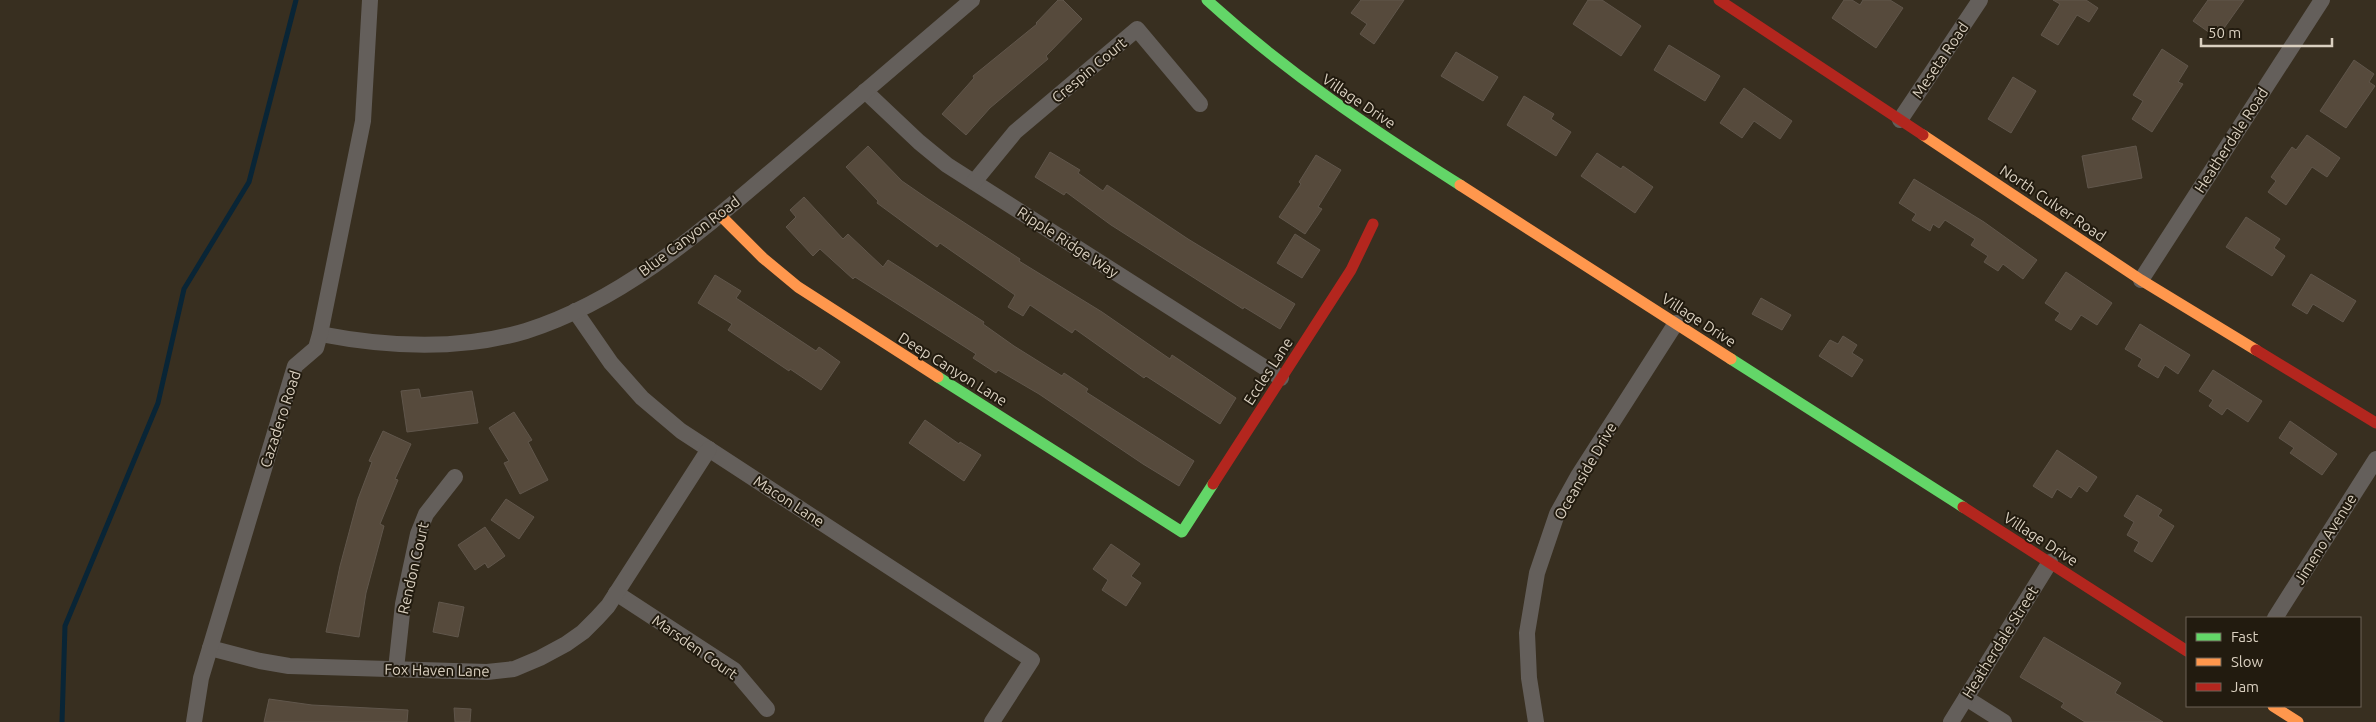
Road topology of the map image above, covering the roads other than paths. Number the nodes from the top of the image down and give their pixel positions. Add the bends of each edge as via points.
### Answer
1 (370, 0) edge
2 (972, 0) edge
3 (1207, 0) edge
4 (1719, 0) edge
5 (1980, 0) edge
6 (2322, 0) edge
7 (866, 91) junction
8 (1200, 104) dead end
9 (1900, 120) junction
10 (974, 182) junction
11 (720, 216) junction
12 (1373, 224) dead end
13 (2141, 280) junction
14 (575, 311) junction
15 (1676, 323) junction
16 (320, 334) junction
17 (1281, 378) junction
18 (2376, 423) edge
19 (708, 449) junction
20 (2376, 459) edge
21 (455, 477) dead end
22 (1182, 532) joint
23 (2050, 562) junction
24 (616, 593) junction
25 (2276, 617) edge
26 (210, 648) junction
27 (2186, 649) edge
28 (396, 670) junction
29 (1966, 698) junction
30 (2275, 707) edge
31 (767, 709) dead end
32 (194, 722) edge
33 (992, 722) edge
34 (1536, 722) edge
35 (1951, 722) edge
36 (2004, 722) edge
37 (2298, 722) edge

1 - 16 street, Cazadero Road via 363,121
2 - 7 street, Blue Canyon Road
3 - 15 street, Village Drive via 1242,33 1348,114
4 - 9 street, North Culver Road
5 - 9 street, Meseta Road
6 - 13 street, Heatherdale Road
7 - 10 street, Ripple Ridge Way via 919,142
7 - 11 street, Blue Canyon Road
8 - 10 street, Crespin Court via 1137,29 1015,132
9 - 13 street, North Culver Road
10 - 17 street, Ripple Ridge Way
11 - 14 street, Blue Canyon Road via 652,268
11 - 22 street, Deep Canyon Lane via 756,254 810,296
12 - 17 street, Eccles Lane via 1351,270
13 - 18 street, North Culver Road
14 - 16 street, Blue Canyon Road via 525,331 462,343 408,345 360,342
14 - 19 street, Macon Lane via 611,364 642,398
15 - 23 street, Village Drive
15 - 34 street, Oceanside Drive via 1578,476 1554,522 1537,573 1527,633 1529,678
16 - 26 street, Cazadero Road via 316,348 295,366
17 - 22 street, Eccles Lane
19 - 24 street, Fox Haven Lane
19 - 33 street, Macon Lane via 1032,660
20 - 25 street, Jimeno Avenue
21 - 28 street, Rendon Court via 426,514 418,534 403,604
23 - 27 street, Village Drive
23 - 29 street, Heatherdale Street
24 - 28 street, Fox Haven Lane via 583,632 540,658 514,669 487,672
24 - 31 street, Marsden Court via 734,670
26 - 28 street, Fox Haven Lane via 289,666
26 - 32 street, Cazadero Road via 200,678
29 - 35 street, Heatherdale Street
29 - 36 street
30 - 37 street

